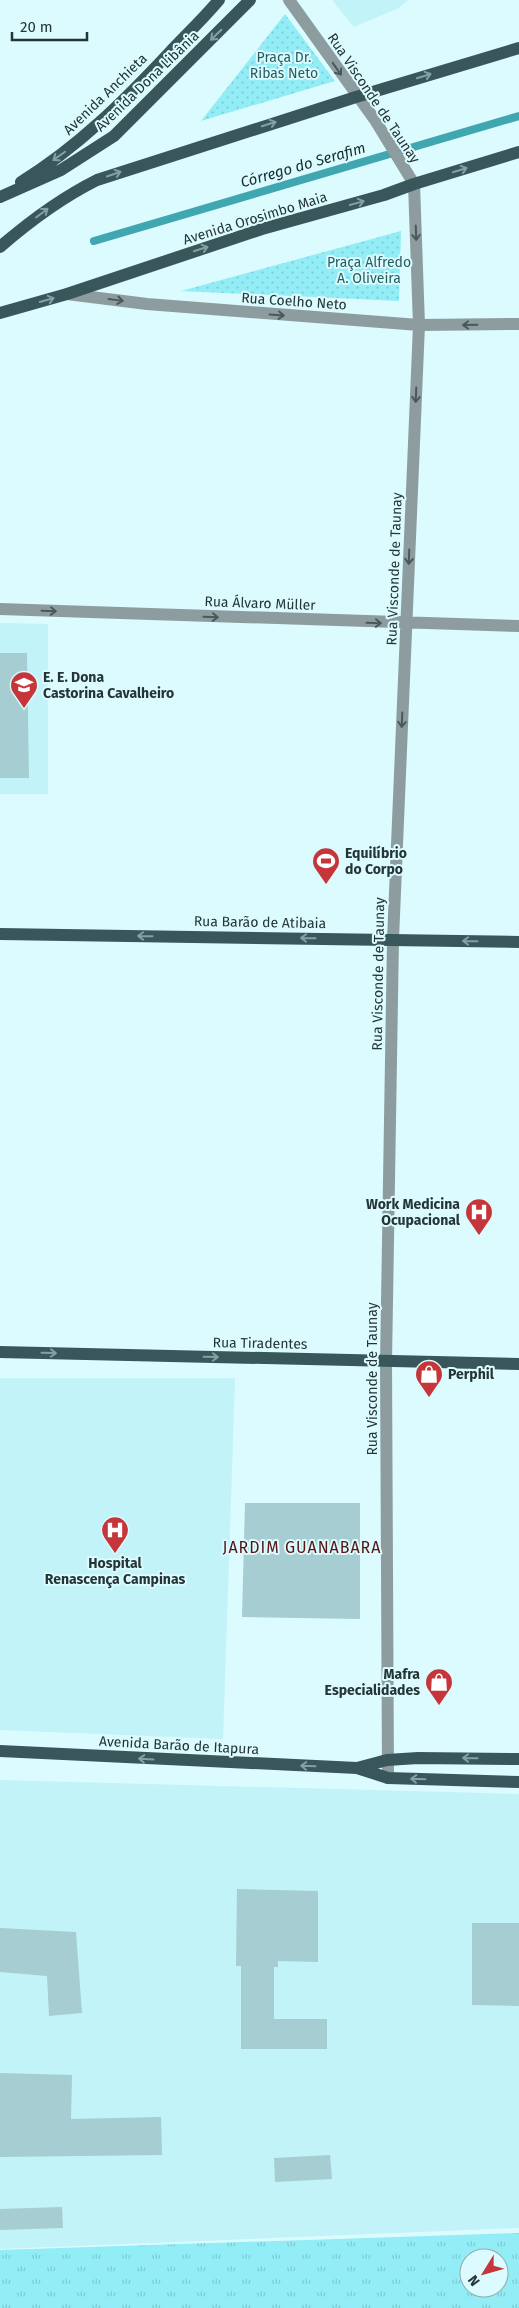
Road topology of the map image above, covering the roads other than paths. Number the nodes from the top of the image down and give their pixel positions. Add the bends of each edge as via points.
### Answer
1 (218, 0) edge
2 (250, 0) edge
3 (289, 0) edge
4 (519, 48) edge
5 (356, 97) junction
6 (519, 152) edge
7 (414, 184) junction
8 (0, 196) edge
9 (0, 247) edge
10 (67, 294) junction
11 (0, 313) edge
12 (519, 324) edge
13 (419, 326) junction
14 (0, 609) edge
15 (406, 624) junction
16 (519, 626) edge
17 (0, 934) edge
18 (393, 939) junction
19 (519, 942) edge
20 (0, 1352) edge
21 (386, 1362) junction
22 (519, 1364) edge
23 (0, 1752) edge
24 (519, 1759) edge
25 (387, 1760) junction
26 (357, 1768) junction
27 (388, 1778) junction
28 (519, 1782) edge

1 -> 8 main road, Avenida Anchieta via 96,127
2 -> 8 main road, Avenida Dona Libânia via 114,136 61,170
3 -> 5 street, Rua Visconde de Taunay
5 -> 4 main road
5 - 7 street, Rua Visconde de Taunay
9 -> 5 main road via 70,194 97,180
7 -> 6 main road, Avenida Orosimbo Maia
10 -> 7 main road, Avenida Orosimbo Maia via 262,229 384,196
7 -> 13 street, Rua Visconde de Taunay
11 -> 10 main road, Avenida Orosimbo Maia
10 -> 13 street, Rua Coelho Neto via 146,304
12 -> 13 street, Rua Coelho Neto
13 -> 15 street, Rua Visconde de Taunay
14 -> 15 street, Rua Álvaro Müller
15 - 16 street, Rua Álvaro Müller
15 -> 18 street, Rua Visconde de Taunay
18 -> 17 main road, Rua Barão de Atibaia
19 -> 18 main road, Rua Barão de Atibaia
18 - 21 street, Rua Visconde de Taunay
20 -> 21 main road, Rua Tiradentes
21 - 22 main road, Rua Tiradentes
21 - 25 street, Rua Visconde de Taunay
26 -> 23 main road, Avenida Barão de Itapura
24 -> 25 main road, Avenida Barão de Itapura
25 - 26 main road, Avenida Barão de Itapura
25 - 27 street, Rua Visconde de Taunay
26 - 27 main road, Avenida Barão de Itapura
28 -> 27 main road, Avenida Barão de Itapura

